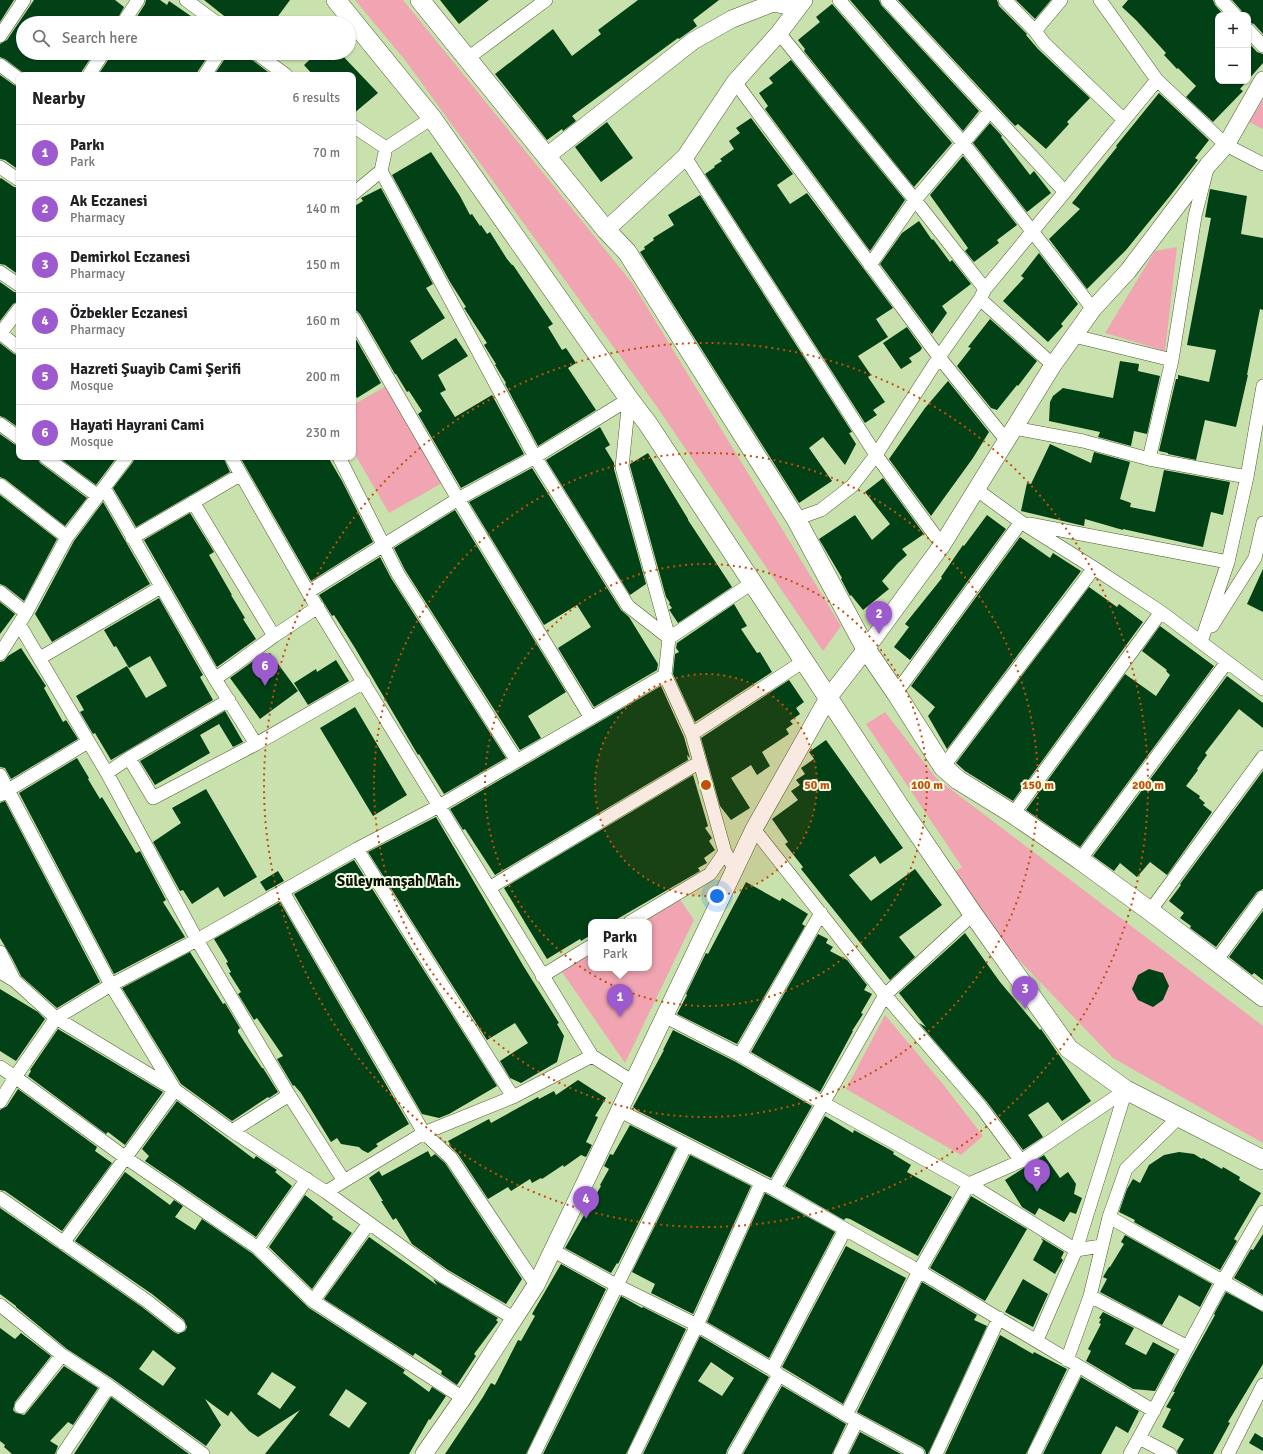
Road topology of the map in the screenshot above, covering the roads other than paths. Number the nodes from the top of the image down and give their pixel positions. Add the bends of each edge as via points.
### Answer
1 (24, 0) edge
2 (138, 0) edge
3 (186, 0) edge
4 (336, 0) edge
5 (420, 0) edge
6 (546, 0) edge
7 (839, 0) edge
8 (887, 0) edge
9 (1005, 0) edge
10 (1061, 0) edge
11 (1100, 0) edge
12 (1221, 0) edge
13 (801, 4) edge
14 (1232, 12) edge
15 (128, 16) edge
16 (207, 16) edge
17 (349, 16) edge
18 (356, 25) edge
19 (1035, 31) junction
20 (779, 33) junction
21 (1251, 33) edge
22 (0, 36) edge
23 (1263, 46) edge
24 (468, 58) junction
25 (99, 60) edge
26 (214, 60) edge
27 (266, 60) edge
28 (0, 65) edge
29 (91, 72) edge
30 (206, 72) edge
31 (282, 72) edge
32 (16, 77) edge
33 (1157, 80) junction
34 (1263, 80) edge
35 (735, 82) junction
36 (990, 111) junction
37 (432, 118) junction
38 (1124, 120) junction
39 (356, 131) edge
40 (963, 143) junction
41 (1226, 145) junction
42 (386, 148) junction
43 (547, 156) junction
44 (684, 157) junction
45 (1263, 164) edge
46 (1208, 165) junction
47 (0, 167) edge
48 (381, 170) junction
49 (16, 178) edge
50 (356, 191) edge
51 (1065, 192) junction
52 (915, 200) junction
53 (606, 230) junction
54 (1032, 232) junction
55 (870, 265) junction
56 (0, 272) edge
57 (16, 283) edge
58 (982, 294) junction
59 (1093, 309) junction
60 (16, 313) edge
61 (356, 323) edge
62 (0, 334) edge
63 (1074, 336) junction
64 (16, 346) edge
65 (938, 357) junction
66 (1172, 360) junction
67 (1054, 365) junction
68 (1263, 386) edge
69 (629, 399) junction
70 (0, 424) edge
71 (1010, 434) junction
72 (16, 436) edge
73 (876, 455) junction
74 (535, 457) junction
75 (1149, 459) junction
76 (50, 460) edge
77 (125, 460) edge
78 (233, 460) edge
79 (341, 460) edge
80 (240, 474) junction
81 (1247, 478) junction
82 (0, 485) edge
83 (977, 490) junction
84 (101, 492) junction
85 (458, 499) junction
86 (193, 502) junction
87 (796, 519) junction
88 (1021, 522) junction
89 (1263, 523) edge
90 (67, 537) junction
91 (132, 538) junction
92 (942, 545) junction
93 (384, 546) junction
94 (1259, 560) edge
95 (1228, 562) junction
96 (1094, 568) junction
97 (752, 583) junction
98 (161, 587) junction
99 (0, 592) edge
100 (308, 592) junction
101 (318, 607) junction
102 (1161, 612) junction
103 (26, 613) junction
104 (19, 624) junction
105 (274, 636) junction
106 (669, 638) junction
107 (1201, 642) junction
108 (866, 649) junction
109 (0, 654) edge
110 (40, 658) junction
111 (804, 661) junction
112 (1227, 662) junction
113 (665, 675) junction
114 (215, 679) junction
115 (364, 682) junction
116 (1263, 689) edge
117 (896, 693) junction
118 (828, 698) junction
119 (229, 700) junction
120 (592, 718) junction
121 (692, 734) junction
122 (88, 742) junction
123 (256, 744) junction
124 (1263, 757) edge
125 (129, 758) junction
126 (517, 761) junction
127 (700, 762) junction
128 (943, 767) junction
129 (107, 773) junction
130 (0, 775) edge
131 (4, 792) edge
132 (439, 806) junction
133 (1013, 814) junction
134 (754, 829) junction
135 (357, 849) junction
136 (725, 852) junction
137 (1080, 860) junction
138 (735, 870) junction
139 (489, 888) junction
140 (283, 892) junction
141 (1263, 897) edge
142 (1150, 911) junction
143 (820, 913) junction
144 (973, 914) junction
145 (635, 919) edge
146 (197, 940) junction
147 (588, 948) edge
148 (0, 952) edge
149 (1216, 961) junction
150 (0, 972) edge
151 (542, 976) junction
152 (15, 981) junction
153 (111, 985) junction
154 (885, 995) junction
155 (1263, 997) edge
156 (664, 1016) junction
157 (56, 1018) junction
158 (740, 1055) junction
159 (592, 1056) junction
160 (0, 1067) edge
161 (15, 1077) junction
162 (633, 1082) junction
163 (175, 1090) junction
164 (1126, 1090) junction
165 (289, 1095) junction
166 (514, 1097) junction
167 (0, 1102) edge
168 (823, 1103) junction
169 (620, 1112) junction
170 (1179, 1117) junction
171 (232, 1131) junction
172 (424, 1134) junction
173 (686, 1145) junction
174 (126, 1158) junction
175 (1263, 1160) edge
176 (1021, 1161) junction
177 (307, 1179) junction
178 (344, 1181) junction
179 (761, 1183) junction
180 (969, 1184) junction
181 (774, 1189) junction
182 (326, 1192) junction
183 (0, 1198) edge
184 (1263, 1212) edge
185 (1109, 1217) junction
186 (369, 1223) junction
187 (845, 1230) junction
188 (63, 1243) junction
189 (1101, 1246) junction
190 (258, 1248) junction
191 (552, 1250) junction
192 (1076, 1250) junction
193 (919, 1271) junction
194 (1224, 1281) junction
195 (536, 1285) junction
196 (616, 1285) junction
197 (1090, 1296) junction
198 (314, 1301) junction
199 (1263, 1304) edge
200 (0, 1306) edge
201 (999, 1318) junction
202 (515, 1319) junction
203 (697, 1325) junction
204 (178, 1326) dead end
205 (1037, 1340) junction
206 (1188, 1347) junction
207 (62, 1355) junction
208 (1072, 1363) junction
209 (775, 1372) junction
210 (1263, 1385) edge
211 (109, 1386) junction
212 (463, 1398) junction
213 (21, 1407) dead end
214 (1154, 1411) junction
215 (852, 1418) junction
216 (1139, 1438) junction
217 (63, 1454) edge
218 (202, 1454) edge
219 (424, 1454) edge
220 (534, 1454) edge
221 (634, 1454) edge
222 (734, 1454) edge
223 (840, 1454) edge
224 (918, 1454) edge
225 (936, 1454) edge
226 (1034, 1454) edge
227 (1130, 1454) edge
228 (1170, 1454) edge
229 (1228, 1454) edge

1 - 22 street
2 - 15 street
3 - 16 street
4 - 17 main road
5 - 24 main road
6 - 24 street
7 - 40 street
8 - 36 street
9 - 19 street
10 - 19 street
11 - 33 street
12 - 14 street
13 - 20 street
13 - 43 street via 773,3 732,19 693,41
18 - 37 main road
19 - 38 street via 1044,43
20 - 35 street
20 - 52 street
21 - 23 street
24 - 43 main road
25 - 29 street
26 - 30 street
27 - 31 street
28 - 32 street
33 - 38 street
33 - 41 street
34 - 41 street
35 - 44 street
35 - 55 street
36 - 40 street
36 - 51 street
37 - 42 street
37 - 69 main road
38 - 51 street
39 - 42 street
40 - 52 street
40 - 54 street
41 - 45 street
41 - 46 street
42 - 48 street
43 - 53 main road
44 - 53 street
44 - 73 street
46 - 59 street via 1128,271
46 - 66 street via 1196,216
47 - 49 street
48 - 50 street
48 - 74 street
51 - 54 street
52 - 55 street
52 - 58 street
53 - 87 main road via 627,252
54 - 58 street
54 - 59 street
55 - 65 street
56 - 57 street
58 - 65 street
58 - 67 street
59 - 63 street
60 - 62 street
61 - 85 street
62 - 64 street
63 - 66 street
63 - 67 street
65 - 71 street
65 - 73 street
66 - 75 street
67 - 71 street
68 - 81 street
69 - 74 street
69 - 97 main road
69 - 106 street via 622,467
70 - 72 street
71 - 75 street via 1083,441
71 - 83 street
73 - 87 street via 852,486 821,510
73 - 92 street
74 - 85 street
74 - 106 street via 628,606
75 - 81 street
76 - 84 street
77 - 84 street
78 - 80 street
79 - 93 street
80 - 86 street
80 - 100 street
81 - 95 street
82 - 90 street
83 - 88 street
83 - 92 street
84 - 90 street
84 - 91 street
85 - 93 street
85 - 120 street
86 - 91 street
86 - 105 street
87 - 108 main road
88 - 95 street
88 - 96 street
88 - 117 street
89 - 94 street
90 - 103 street
91 - 98 street
92 - 108 street
93 - 100 street
93 - 126 street via 398,574
94 - 107 street
95 - 107 street
96 - 102 street
96 - 128 street
97 - 106 street
97 - 111 main road
98 - 110 street
98 - 114 street
99 - 103 street
100 - 101 street
101 - 105 street
101 - 115 street
102 - 107 street
102 - 133 street
103 - 104 street
104 - 109 street
104 - 110 street
105 - 114 street
106 - 113 street
107 - 112 street
108 - 117 main road
108 - 118 street
110 - 122 street
111 - 118 main road
111 - 121 street
112 - 116 street
112 - 137 street
113 - 120 street
113 - 121 street
114 - 119 street
115 - 123 street
115 - 132 street
117 - 128 main road
118 - 134 street
118 - 144 main road
119 - 123 street
119 - 125 street
120 - 126 street
121 - 127 street
122 - 129 street
122 - 131 street
123 - 125 street via 153,798
124 - 142 street
125 - 129 street
126 - 132 street
127 - 136 street
127 - 139 street
128 - 133 main road via 958,780
129 - 146 street
130 - 131 street
131 - 153 street
132 - 135 street
132 - 139 street
133 - 137 main road
134 - 138 street
134 - 143 street
135 - 140 street
135 - 166 street
136 - 138 street
136 - 145 street via 710,874
137 - 142 main road
138 - 156 street
139 - 151 street
140 - 146 street
140 - 172 street
141 - 149 street
142 - 149 main road
143 - 154 street
143 - 158 street
144 - 154 street
144 - 164 main road via 1069,1049
146 - 153 street
146 - 165 street
147 - 151 street
148 - 152 street
149 - 155 main road
150 - 152 street
151 - 159 street
152 - 157 street
153 - 157 street
153 - 163 street
154 - 168 street
154 - 176 street via 981,1107
156 - 158 street
156 - 162 street
157 - 161 street
157 - 163 street
158 - 168 street
159 - 162 street
159 - 166 street
160 - 161 street
161 - 167 street
161 - 174 street
162 - 169 street
163 - 171 street
163 - 174 street
164 - 170 main road
164 - 176 street
164 - 192 street
165 - 171 street
165 - 178 street
166 - 172 street
168 - 180 street
168 - 181 street
169 - 173 street
169 - 191 street
170 - 175 main road
170 - 185 street via 1126,1169
171 - 177 street
172 - 178 street
172 - 195 street via 451,1158
173 - 179 street
173 - 196 street
174 - 188 street
174 - 190 street
176 - 180 street
177 - 182 street
177 - 190 street
178 - 182 street
179 - 181 street
179 - 203 street
180 - 192 street
180 - 193 street
181 - 187 street
182 - 186 street
183 - 188 street
184 - 194 street
185 - 189 street
185 - 194 street
186 - 198 street
186 - 202 street via 444,1277
187 - 193 street
187 - 209 street
188 - 204 street via 147,1301
189 - 192 street
189 - 197 street
190 - 198 street
191 - 195 street
191 - 196 street
192 - 205 street
193 - 201 street
193 - 215 street
194 - 199 street
194 - 206 street
195 - 202 street
196 - 203 street
196 - 220 street
197 - 206 street
197 - 208 street
198 - 212 street
200 - 207 street
201 - 205 street
201 - 225 street
202 - 212 street
203 - 209 street
203 - 221 street
205 - 208 street
206 - 214 street
207 - 211 street
207 - 213 street
208 - 214 street
208 - 226 street
209 - 215 street
209 - 222 street
210 - 229 street
211 - 217 street
211 - 218 street
212 - 219 street
214 - 216 street
215 - 223 street
215 - 224 street
216 - 227 street
216 - 228 street

